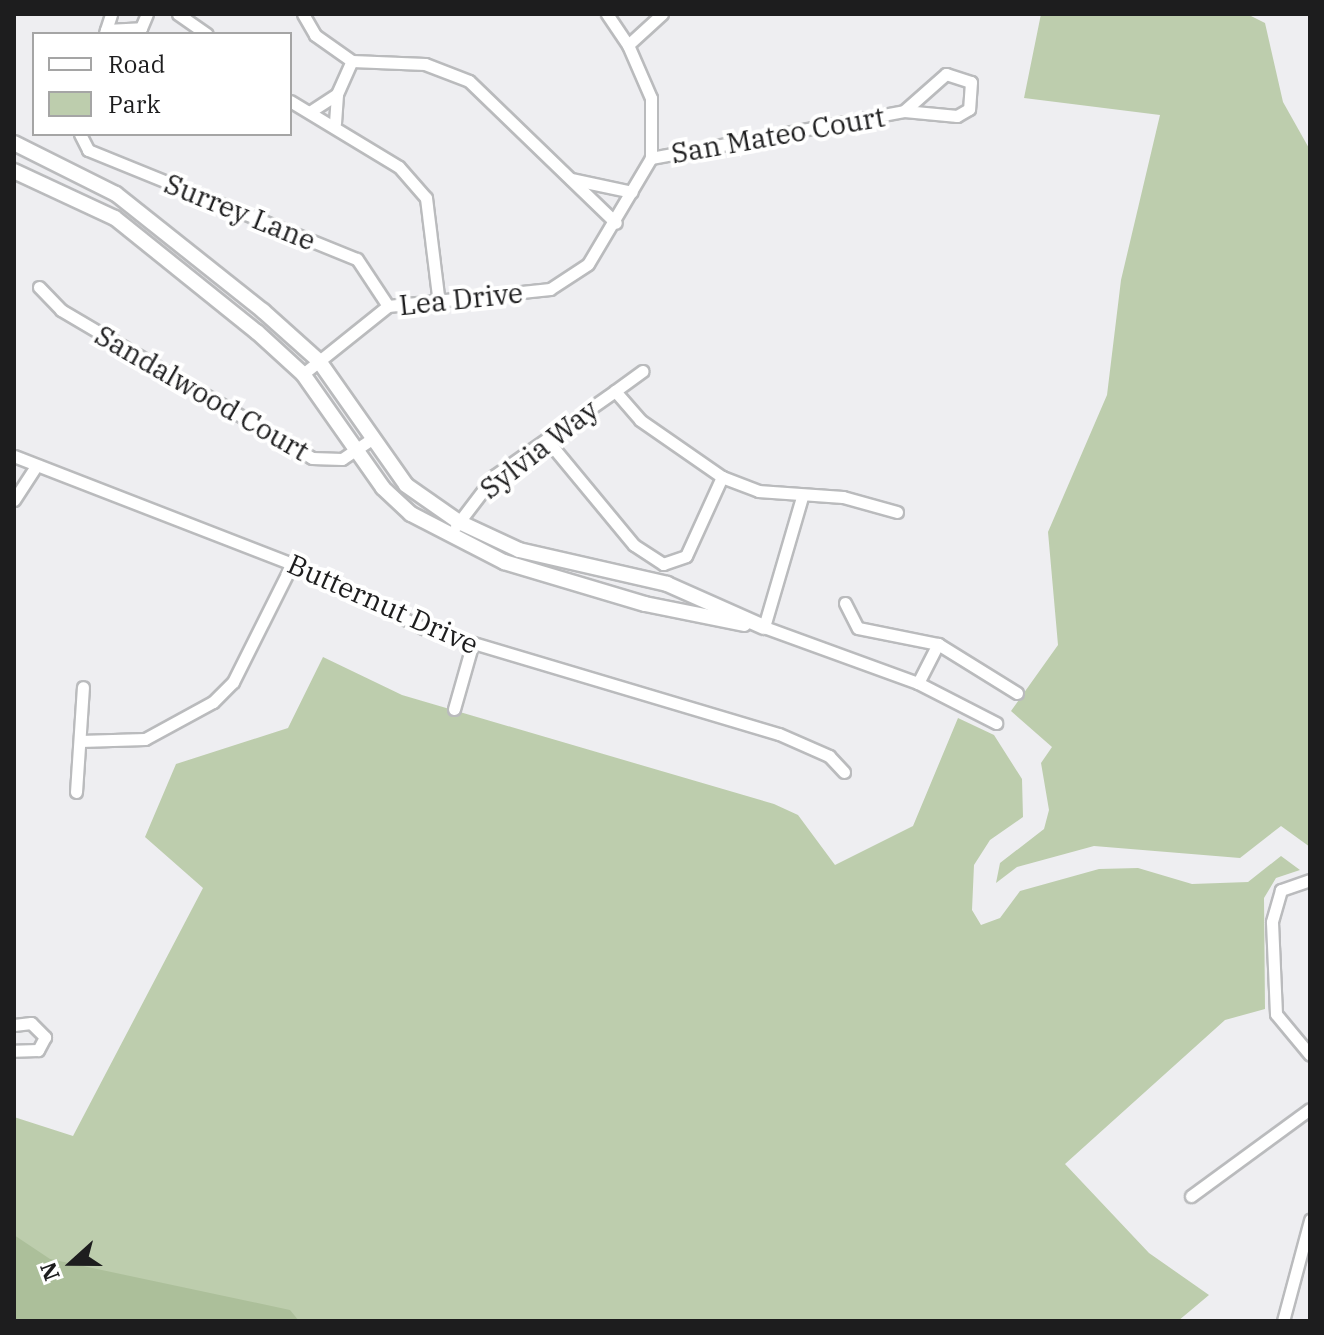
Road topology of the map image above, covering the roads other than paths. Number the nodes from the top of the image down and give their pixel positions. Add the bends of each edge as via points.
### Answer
1 (111, 14) edge
2 (147, 14) edge
3 (178, 14) edge
4 (303, 14) edge
5 (607, 14) edge
6 (662, 14) edge
7 (105, 32) edge
8 (204, 32) edge
9 (628, 45) junction
10 (352, 61) junction
11 (337, 94) junction
12 (292, 102) edge
13 (311, 111) junction
14 (904, 111) junction
15 (335, 123) junction
16 (81, 136) edge
17 (14, 143) edge
18 (651, 158) junction
19 (14, 171) edge
20 (571, 179) junction
21 (601, 182) junction
22 (632, 192) junction
23 (589, 197) junction
24 (616, 223) junction
25 (39, 287) dead end
26 (438, 296) junction
27 (388, 306) junction
28 (319, 361) junction
29 (643, 371) dead end
30 (303, 374) junction
31 (615, 391) junction
32 (372, 439) junction
33 (547, 440) junction
34 (357, 450) junction
35 (14, 456) edge
36 (34, 469) junction
37 (722, 477) junction
38 (802, 497) junction
39 (14, 500) edge
40 (897, 512) dead end
41 (459, 522) junction
42 (449, 536) junction
43 (292, 564) junction
44 (845, 603) dead end
45 (764, 627) junction
46 (938, 644) junction
47 (472, 646) junction
48 (918, 683) junction
49 (83, 687) dead end
50 (1017, 693) dead end
51 (454, 709) dead end
52 (996, 723) dead end
53 (80, 741) junction
54 (844, 772) dead end
55 (76, 792) dead end
56 (1310, 880) edge
57 (14, 1025) edge
58 (14, 1051) edge
59 (1310, 1055) edge
60 (1310, 1109) edge
61 (1191, 1196) dead end
62 (1310, 1220) edge
63 (1283, 1321) edge

1 - 7 street
2 - 7 street via 141,28
3 - 8 street
4 - 10 street via 315,35
5 - 9 street, Lea Drive
6 - 9 street
9 - 18 street, Lea Drive via 651,98
10 - 11 street
10 - 20 street via 425,64 469,81
11 - 13 street
11 - 15 street
12 - 13 street
13 - 15 street
14 - 14 street, San Mateo Court via 957,116 969,109 974,89 960,74 946,74
14 - 18 street, San Mateo Court
15 - 26 street via 399,167 426,198
16 - 27 street, Surrey Lane via 88,150 357,259
17 - 28 street via 133,205
18 - 22 street, Lea Drive
19 - 30 street via 115,218
20 - 21 street
20 - 23 street
21 - 22 street
21 - 23 street
22 - 24 street, Lea Drive
23 - 24 street
24 - 26 street, Lea Drive via 588,264 550,289
25 - 34 street, Sandalwood Court via 61,310 312,458 331,462
26 - 27 street, Lea Drive
27 - 28 street, Lea Drive
28 - 30 street, Lea Drive
28 - 32 street
29 - 31 street
30 - 34 street
31 - 33 street, Sylvia Way
31 - 37 street, Sylvia Way via 640,420
32 - 34 street, Sandalwood Court
32 - 41 street via 406,485
33 - 37 street via 634,545 663,564 686,556
33 - 41 street, Sylvia Way via 485,484
34 - 42 street via 392,499
35 - 36 street, Butternut Drive
36 - 39 street
36 - 43 street, Butternut Drive
37 - 38 street, Sylvia Way
38 - 40 street, Sylvia Way via 843,497
38 - 45 street
41 - 42 street, Sylvia Way
41 - 45 street via 519,550 667,584
42 - 45 street via 504,562 645,604
43 - 47 street, Butternut Drive
43 - 53 street via 233,682 213,702 145,739
44 - 46 street via 858,628
45 - 48 street
46 - 48 street
46 - 50 street
47 - 51 street
47 - 54 street, Butternut Drive via 779,734 829,756
48 - 52 street
49 - 53 street
53 - 55 street
56 - 59 street via 1281,890 1272,922 1276,1014
57 - 58 street via 31,1023 45,1037 38,1050
60 - 61 street
62 - 63 street

